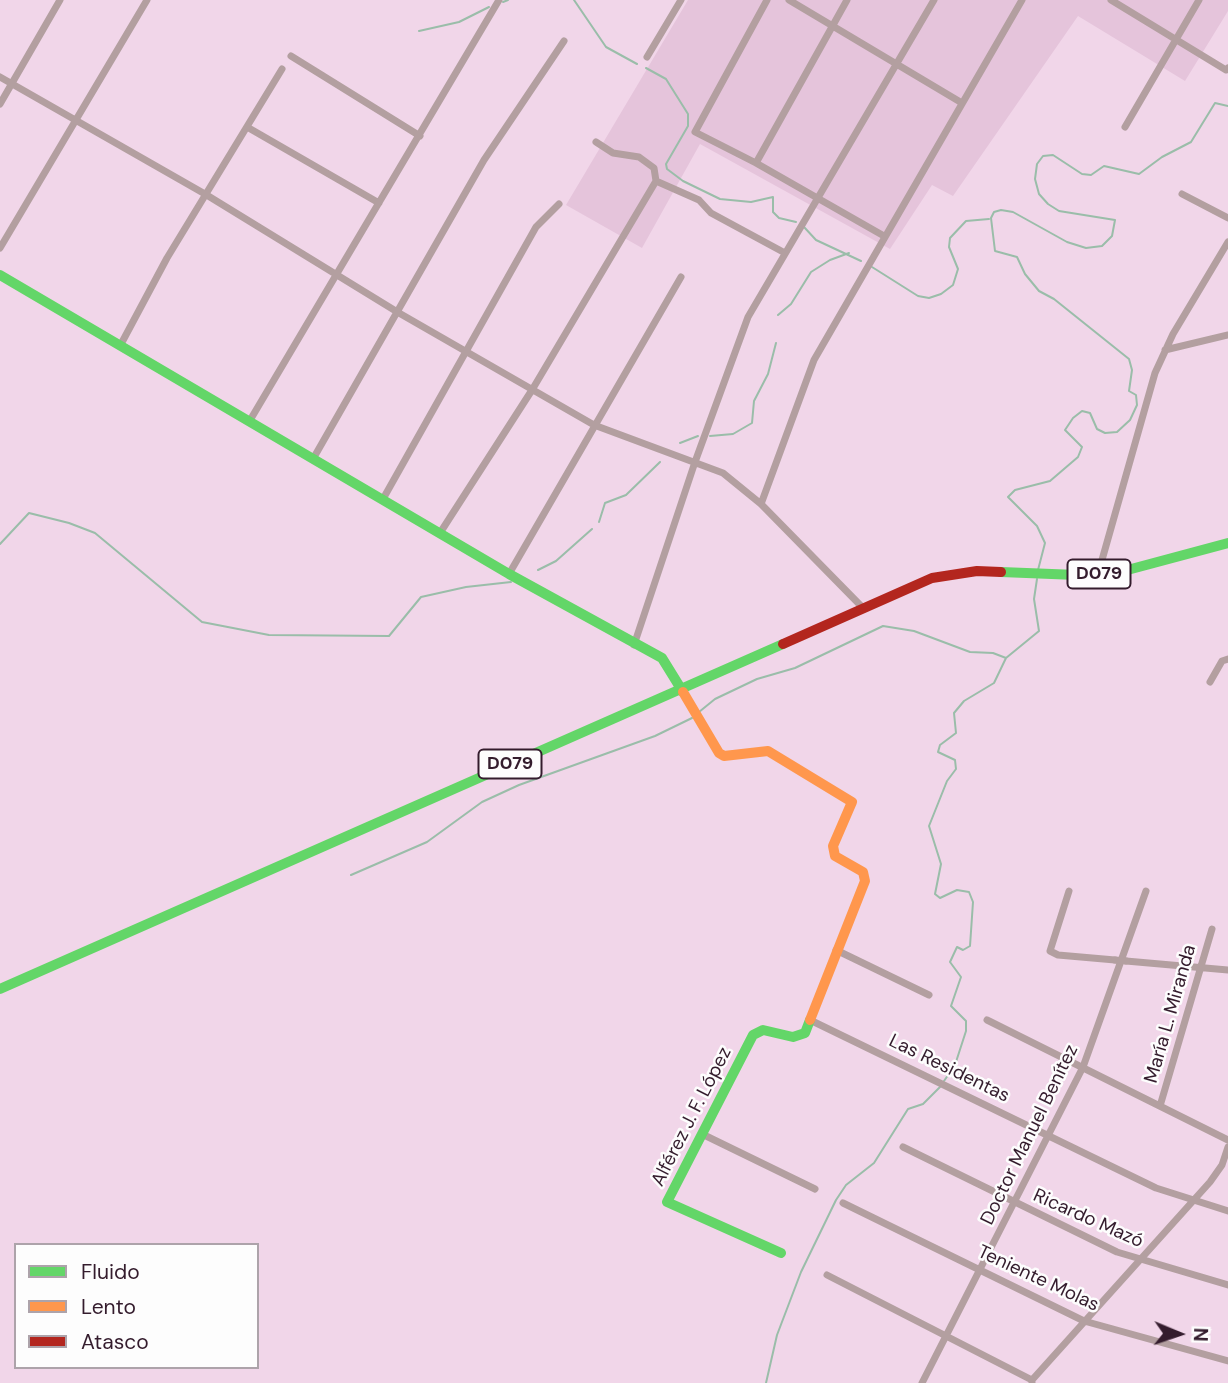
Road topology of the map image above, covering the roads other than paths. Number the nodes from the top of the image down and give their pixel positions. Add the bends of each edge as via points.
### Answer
1 (60, 0) edge
2 (146, 0) edge
3 (499, 0) edge
4 (681, 0) edge
5 (767, 0) edge
6 (789, 0) edge
7 (847, 0) edge
8 (934, 0) edge
9 (1022, 0) edge
10 (1111, 0) edge
11 (1199, 0) edge
12 (833, 25) junction
13 (1176, 39) junction
14 (564, 41) dead end
15 (291, 56) dead end
16 (647, 57) dead end
17 (898, 63) junction
18 (1228, 68) edge
19 (282, 69) dead end
20 (0, 77) edge
21 (12, 84) junction
22 (962, 103) junction
23 (0, 104) edge
24 (75, 121) junction
25 (247, 127) junction
26 (1125, 127) dead end
27 (420, 136) junction
28 (596, 142) dead end
29 (756, 163) junction
30 (656, 181) junction
31 (205, 194) junction
32 (1182, 194) dead end
33 (818, 200) junction
34 (379, 203) junction
35 (559, 204) dead end
36 (1228, 218) edge
37 (884, 236) junction
38 (1228, 242) edge
39 (0, 248) edge
40 (785, 253) junction
41 (0, 275) edge
42 (337, 275) junction
43 (681, 277) dead end
44 (399, 313) junction
45 (1228, 335) edge
46 (120, 346) junction
47 (1165, 349) junction
48 (468, 351) junction
49 (531, 390) junction
50 (249, 422) junction
51 (594, 425) junction
52 (313, 459) junction
53 (695, 463) junction
54 (383, 499) junction
55 (761, 504) junction
56 (440, 533) junction
57 (1228, 543) edge
58 (509, 573) junction
59 (1098, 574) junction
60 (864, 609) junction
61 (634, 645) junction
62 (1228, 659) edge
63 (1210, 682) dead end
64 (682, 687) junction
65 (1069, 891) dead end
66 (1146, 891) dead end
67 (1212, 929) dead end
68 (836, 950) junction
69 (1202, 968) junction
70 (1228, 970) edge
71 (0, 989) edge
72 (929, 995) dead end
73 (810, 1020) junction
74 (987, 1020) dead end
75 (1083, 1067) junction
76 (1160, 1107) junction
77 (702, 1134) junction
78 (1049, 1135) junction
79 (1228, 1140) edge
80 (904, 1147) dead end
81 (1228, 1147) edge
82 (816, 1189) dead end
83 (1191, 1201) junction
84 (843, 1203) dead end
85 (1016, 1205) junction
86 (1228, 1211) edge
87 (781, 1253) dead end
88 (1139, 1260) junction
89 (981, 1271) junction
90 (827, 1275) dead end
91 (1228, 1285) edge
92 (1084, 1321) junction
93 (947, 1336) junction
94 (1228, 1361) edge
95 (1032, 1381) edge
96 (922, 1383) edge

1 - 21 street
2 - 24 street
3 - 27 street
4 - 16 street
5 - 29 street via 695,132
6 - 12 street
7 - 12 street
8 - 17 street
9 - 22 street
10 - 13 street
11 - 13 street
12 - 17 street
12 - 29 street
13 - 18 street
13 - 26 street
14 - 44 street via 484,160
15 - 27 street
17 - 22 street
17 - 33 street
19 - 25 street
20 - 21 street
21 - 23 street
21 - 24 street
22 - 37 street
24 - 31 street
24 - 39 street
25 - 31 street
25 - 34 street
27 - 34 street
28 - 30 street via 613,153 641,159 656,171
29 - 33 street
30 - 40 street via 699,200 711,213
30 - 49 street
31 - 42 street
31 - 46 street
32 - 36 street
33 - 37 street
33 - 40 street
34 - 42 street
35 - 48 street via 536,227
37 - 55 street via 814,360
38 - 47 street
40 - 53 street via 748,317
41 - 46 street
42 - 44 street
42 - 50 street
43 - 51 street
44 - 48 street
44 - 52 street
45 - 47 street
46 - 50 street
47 - 59 street via 1130,453
48 - 49 street
48 - 54 street
49 - 51 street
49 - 56 street
50 - 52 street
51 - 53 street
51 - 58 street
52 - 54 street
53 - 55 street via 723,473
53 - 61 street
54 - 56 street
55 - 60 street
56 - 58 street
57 - 59 street, D079 via 1153,566
58 - 61 street
59 - 60 street, D079 via 977,570 932,578
60 - 64 street, D079
61 - 64 street via 662,658
62 - 63 street
64 - 68 street via 719,753 768,751 852,802 833,846 835,856 863,872 865,881
64 - 71 street, D079
65 - 69 street, bridge via 1050,951
66 - 75 street, Doctor Manuel Benítez
67 - 69 street, María L. Miranda
68 - 72 street
68 - 73 street
69 - 70 street
69 - 76 street, María L. Miranda
73 - 77 street, Alférez J. F. López via 799,1037 763,1030 753,1035
73 - 78 street, Las Residentas
74 - 75 street
75 - 76 street
75 - 78 street, Doctor Manuel Benítez
76 - 79 street
77 - 82 street
77 - 87 street, Alférez J. F. López via 667,1202
78 - 83 street, Las Residentas
78 - 85 street, Doctor Manuel Benítez
80 - 85 street, Ricardo Mazó
81 - 83 street via 1222,1165
83 - 86 street, Las Residentas
83 - 88 street
84 - 89 street, Teniente Molas
85 - 88 street, Ricardo Mazó
85 - 89 street, Doctor Manuel Benítez
88 - 91 street, Ricardo Mazó
88 - 92 street
89 - 92 street, Teniente Molas
89 - 93 street, Doctor Manuel Benítez
90 - 93 street
92 - 94 street, Teniente Molas
92 - 95 street
93 - 95 street
93 - 96 street, Doctor Manuel Benítez

